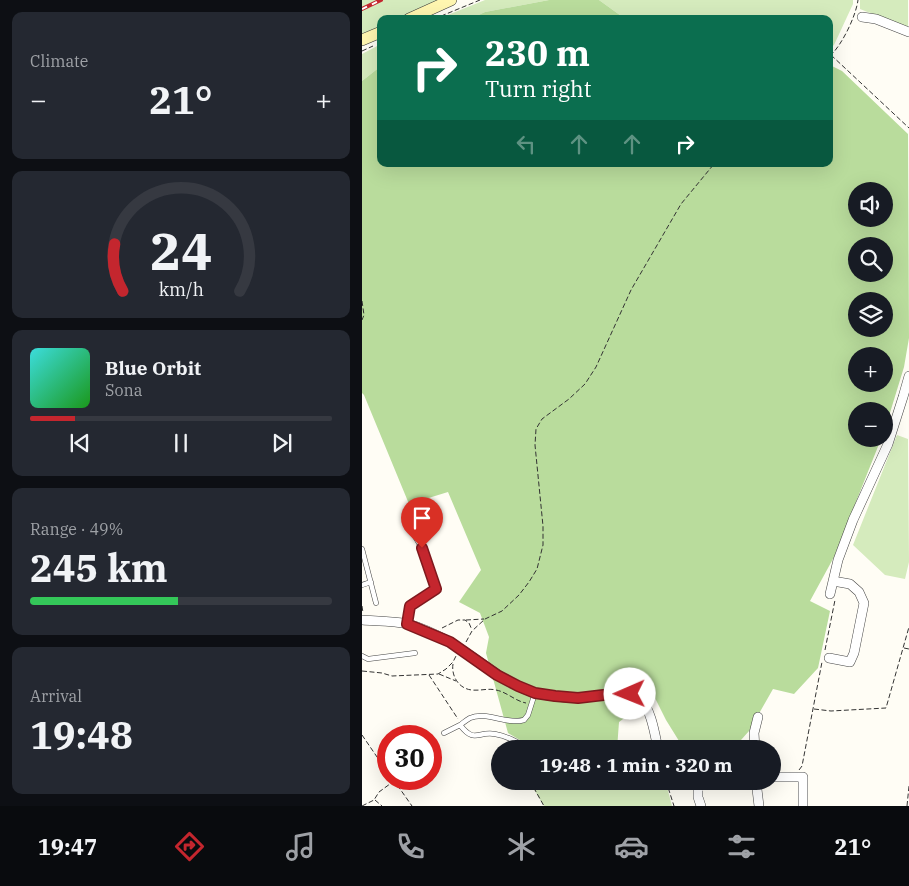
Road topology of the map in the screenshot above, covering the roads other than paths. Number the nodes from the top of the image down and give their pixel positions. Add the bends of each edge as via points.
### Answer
1 (451, 0) edge
2 (418, 15) edge
3 (862, 17) dead end
4 (908, 32) edge
5 (377, 34) edge
6 (362, 40) edge
7 (908, 376) edge
8 (407, 523) dead end
9 (362, 550) edge
10 (833, 580) junction
11 (371, 582) junction
12 (362, 585) edge
13 (832, 597) road end
14 (376, 603) dead end
15 (362, 620) edge
16 (407, 624) junction
17 (415, 653) dead end
18 (362, 656) edge
19 (825, 658) road end
20 (535, 693) junction
21 (758, 717) dead end
22 (461, 725) junction
23 (444, 733) dead end
24 (512, 740) edge
25 (656, 740) edge
26 (754, 740) edge
27 (781, 777) edge
28 (698, 790) edge
29 (757, 790) edge
30 (701, 806) edge
31 (759, 806) edge
32 (803, 806) edge

1 - 2 main road
3 - 4 street
5 - 6 main road
7 - 10 street via 888,444 853,520
8 - 16 lane via 422,548 436,589 410,606
9 - 11 lane
10 - 13 street
10 - 19 street via 850,584 864,603 850,662
11 - 12 lane
11 - 14 lane
15 - 16 street
16 - 20 street via 450,642 497,675
17 - 18 lane via 368,659
20 - 22 lane via 524,720 512,722 481,716
20 - 25 street via 578,698 630,694 641,700 648,711
21 - 26 street
22 - 23 lane
22 - 24 lane via 472,736 492,733
27 - 32 street via 799,777
28 - 30 street
29 - 31 street

